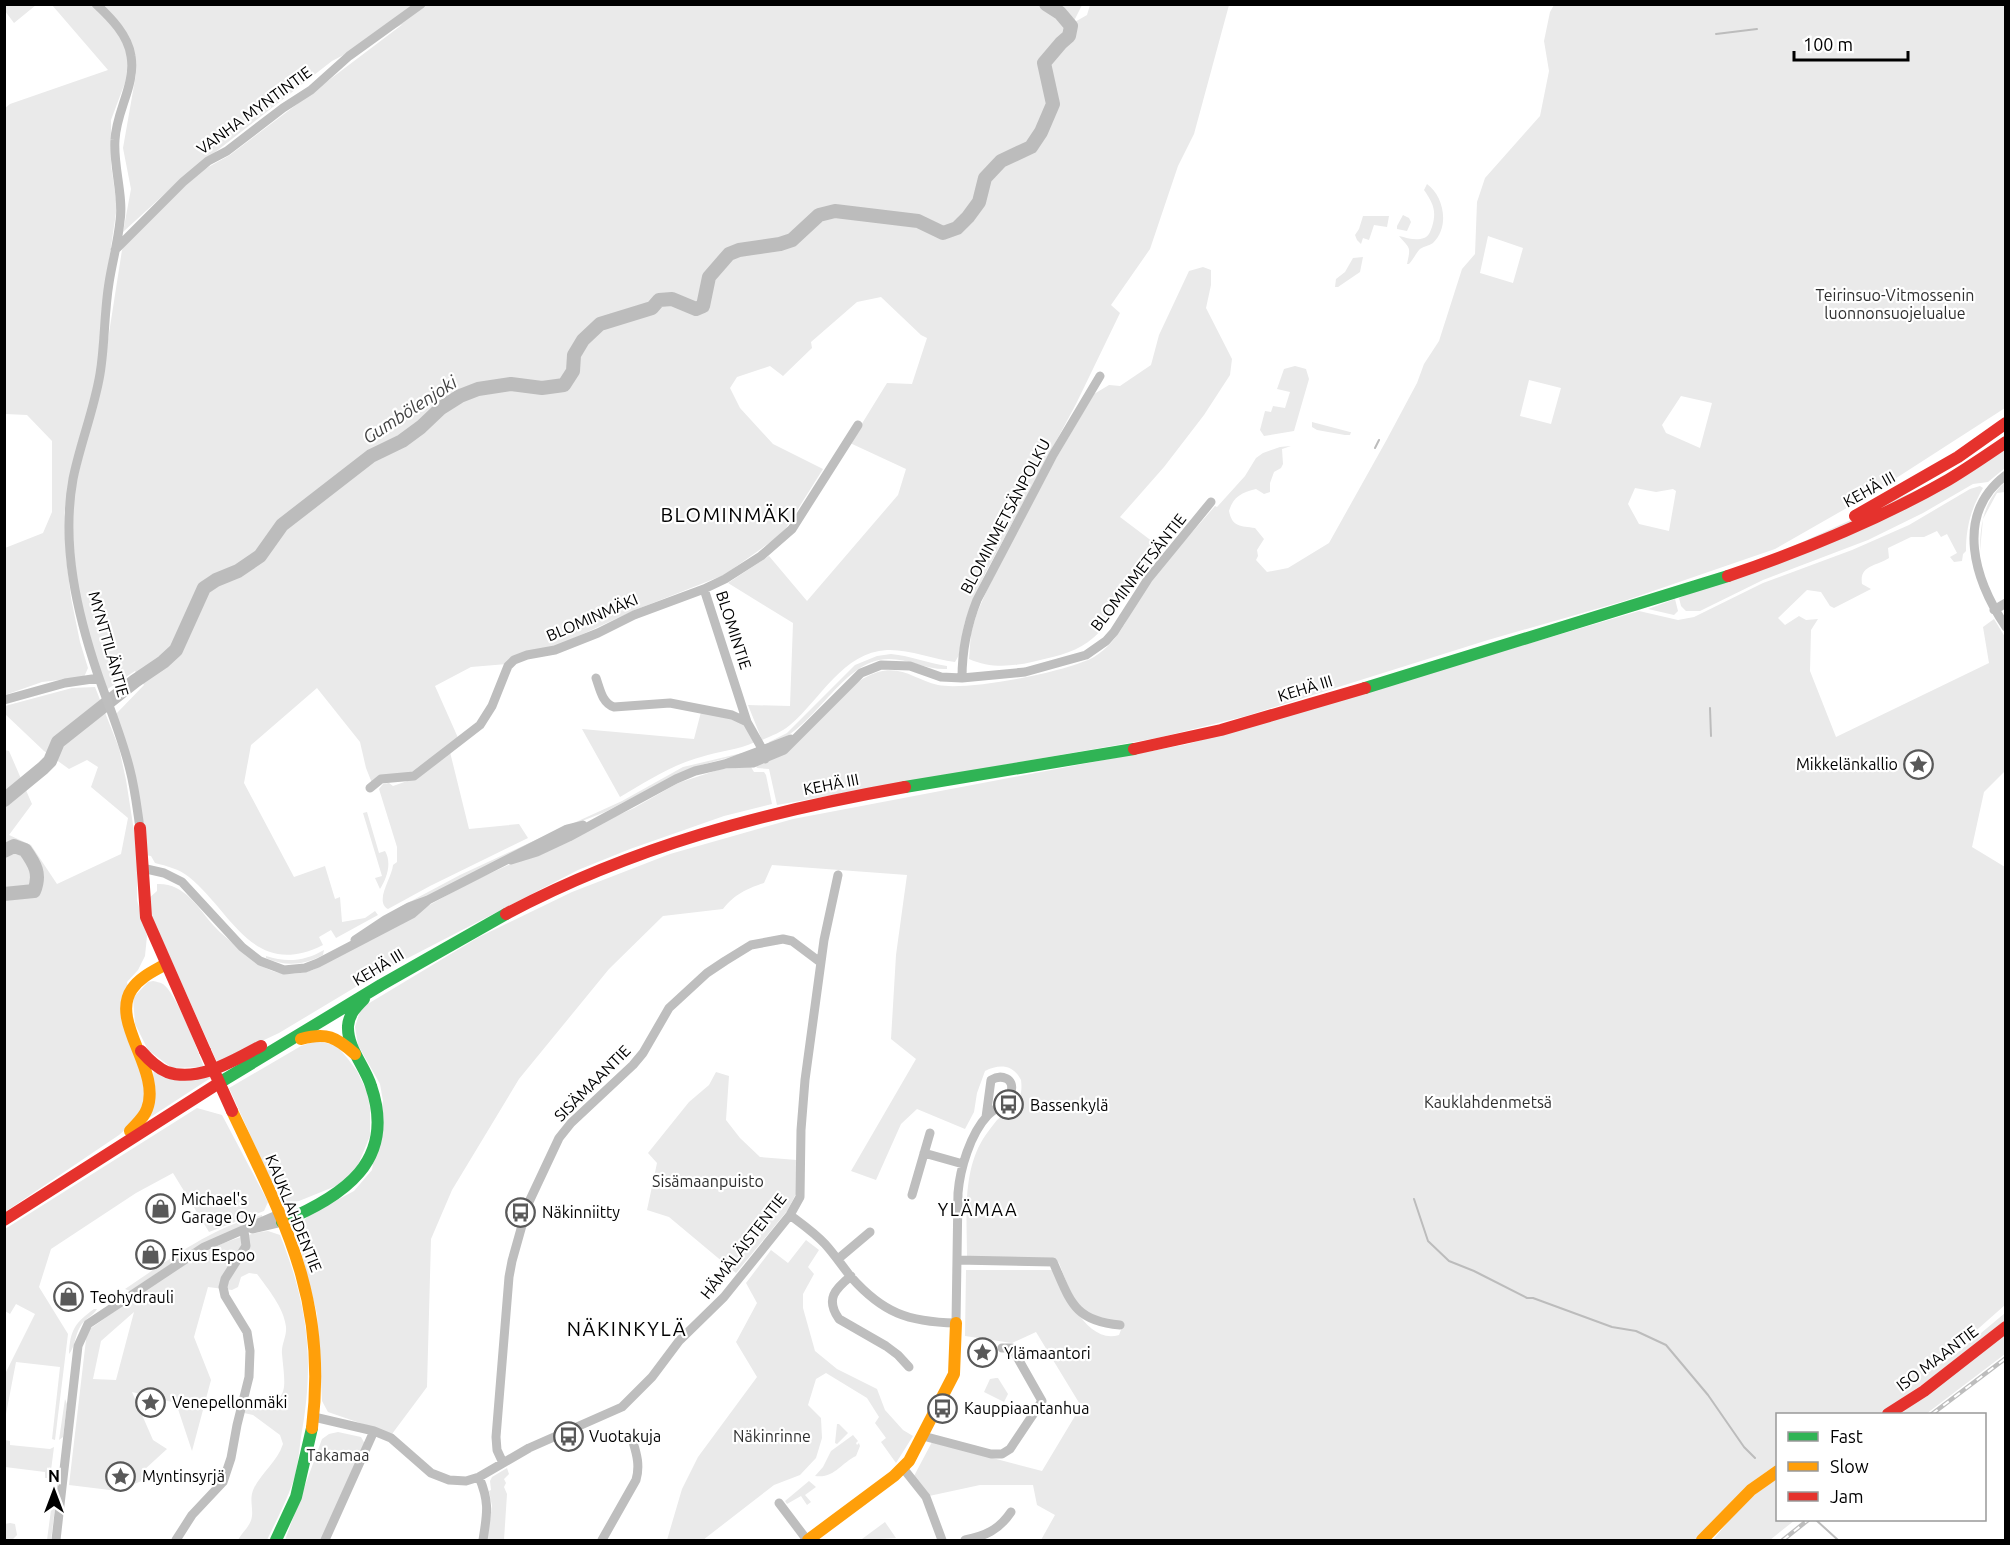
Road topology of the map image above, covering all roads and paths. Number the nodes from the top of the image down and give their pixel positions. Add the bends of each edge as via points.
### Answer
1 (96, 4) edge
2 (421, 4) edge
3 (114, 251) junction
4 (1100, 376) dead end
5 (2006, 423) edge
6 (858, 425) dead end
7 (2006, 441) edge
8 (2006, 475) edge
9 (1211, 502) dead end
10 (1740, 571) junction
11 (704, 589) junction
12 (2006, 603) edge
13 (1994, 610) junction
14 (2006, 627) edge
15 (99, 678) junction
16 (596, 678) dead end
17 (962, 678) junction
18 (4, 700) edge
19 (747, 722) junction
20 (764, 755) junction
21 (370, 788) dead end
22 (140, 828) joint
23 (142, 868) junction
24 (838, 875) dead end
25 (820, 962) junction
26 (166, 964) junction
27 (375, 988) junction
28 (312, 1026) junction
29 (283, 1044) junction
30 (141, 1051) junction
31 (356, 1054) junction
32 (232, 1111) joint
33 (986, 1117) dead end
34 (930, 1133) dead end
35 (116, 1148) junction
36 (924, 1153) junction
37 (963, 1164) junction
38 (912, 1195) dead end
39 (790, 1215) junction
40 (281, 1218) junction
41 (4, 1220) edge
42 (244, 1231) junction
43 (870, 1232) dead end
44 (837, 1259) junction
45 (957, 1260) junction
46 (850, 1276) junction
47 (956, 1323) junction
48 (1120, 1325) dead end
49 (2006, 1327) edge
50 (1002, 1348) dead end
51 (909, 1367) dead end
52 (1890, 1413) edge
53 (314, 1417) junction
54 (374, 1431) junction
55 (923, 1436) junction
56 (633, 1442) dead end
57 (502, 1463) junction
58 (903, 1468) junction
59 (1776, 1472) edge
60 (479, 1477) junction
61 (779, 1503) dead end
62 (1011, 1512) dead end
63 (56, 1540) edge
64 (176, 1540) edge
65 (276, 1540) edge
66 (325, 1540) edge
67 (483, 1540) edge
68 (602, 1540) edge
69 (807, 1540) edge
70 (942, 1540) edge
71 (965, 1540) edge
72 (1702, 1540) edge

1 - 3 street, MYNTTILÄNTIE via 126,42 132,68 116,124 121,220
2 - 3 street, VANHA MYNTINTIE via 349,56 311,90 208,161
3 - 15 street, MYNTTILÄNTIE via 100,373 74,479 69,528 70,560 80,612
4 - 17 street, BLOMINMETSÄNPOLKU via 1043,473 977,600 966,633
5 - 10 main road, KEHÄ III via 1958,457 1846,521
6 - 11 street, BLOMINTIE via 792,529 761,556
7 - 10 main road, KEHÄ III via 1947,480 1852,530
8 - 13 street via 1983,499 1975,529 1979,577
9 - 17 street, BLOMINMETSÄNTIE via 1142,586 1114,632 1096,648 1046,668
10 - 27 main road, KEHÄ III via 1359,690 1202,734 1084,759 818,803 700,833 644,851 555,888
11 - 19 street, BLOMINTIE
11 - 21 street, BLOMINMÄKI via 555,650 514,660 480,725 414,776 381,779
12 - 13 street
13 - 14 street
15 - 18 street via 64,683
15 - 22 street, MYNTTILÄNTIE via 132,777
16 - 19 street via 602,697 614,707 674,704 732,715
17 - 20 street, BLOMINMETSÄNTIE via 941,677 895,664 870,668 784,750
19 - 20 street, BLOMINTIE
20 - 23 street, BLOMINMETSÄNTIE via 743,764 725,764 676,779 596,821 534,845 511,860 409,907 349,946 305,968 284,970 260,961 182,882
22 - 23 main road, MYNTTILÄNTIE
23 - 26 main road, MYNTTILÄNTIE via 145,913
24 - 25 street, HÄMÄLÄISTENTIE
25 - 39 street, HÄMÄLÄISTENTIE via 805,1080 800,1197
25 - 57 street, SISÄMAANTIE via 792,941 783,939 751,945 724,961 669,1008 633,1065 558,1138 528,1204 509,1277 496,1437
26 - 30 main road via 140,979 128,995 128,1021
26 - 32 main road, MYNTTILÄNTIE, bridge
27 - 28 main road, KEHÄ III
27 - 31 main road via 350,1018 348,1028
28 - 29 main road, KEHÄ III
28 - 30 main road via 284,1035 228,1063 191,1074 168,1072
29 - 31 main road via 327,1034
29 - 35 main road, KEHÄ III
30 - 35 main road via 150,1088 148,1108
31 - 40 main road via 374,1095 377,1121 372,1151 359,1176 336,1194
32 - 40 main road, KAUKLAHDENTIE
33 - 37 street
34 - 36 street
35 - 41 main road, KEHÄ III
36 - 37 street
36 - 38 street
37 - 45 street via 958,1193
39 - 44 street
39 - 57 street, HÄMÄLÄISTENTIE via 716,1306 679,1341 652,1377 622,1407
40 - 42 street via 266,1218
40 - 53 main road, KAUKLAHDENTIE via 303,1278 313,1324 317,1388
42 - 63 street via 185,1258 83,1330
42 - 64 street via 246,1246 223,1287 247,1332 249,1377 223,1482 192,1515
43 - 44 street
44 - 46 street
45 - 47 street
45 - 48 street via 1053,1262 1080,1312 1095,1322
46 - 47 street via 873,1299 899,1315 925,1322
46 - 51 street via 834,1292 835,1314 893,1351
47 - 55 main road via 954,1374
49 - 52 main road, ISO MAANTIE
50 - 55 street via 1012,1348 1042,1401 1010,1449 991,1454
53 - 54 street
53 - 65 main road, KAUKLAHDENTIE via 298,1493
54 - 60 street via 400,1444 440,1477 459,1481
54 - 66 street
55 - 58 main road
56 - 68 street via 638,1465 636,1480
57 - 60 street, HÄMÄLÄISTENTIE
58 - 69 main road
58 - 70 street via 926,1497
59 - 72 main road via 1740,1500
60 - 67 street via 488,1507
61 - 69 street
62 - 71 street via 992,1532

